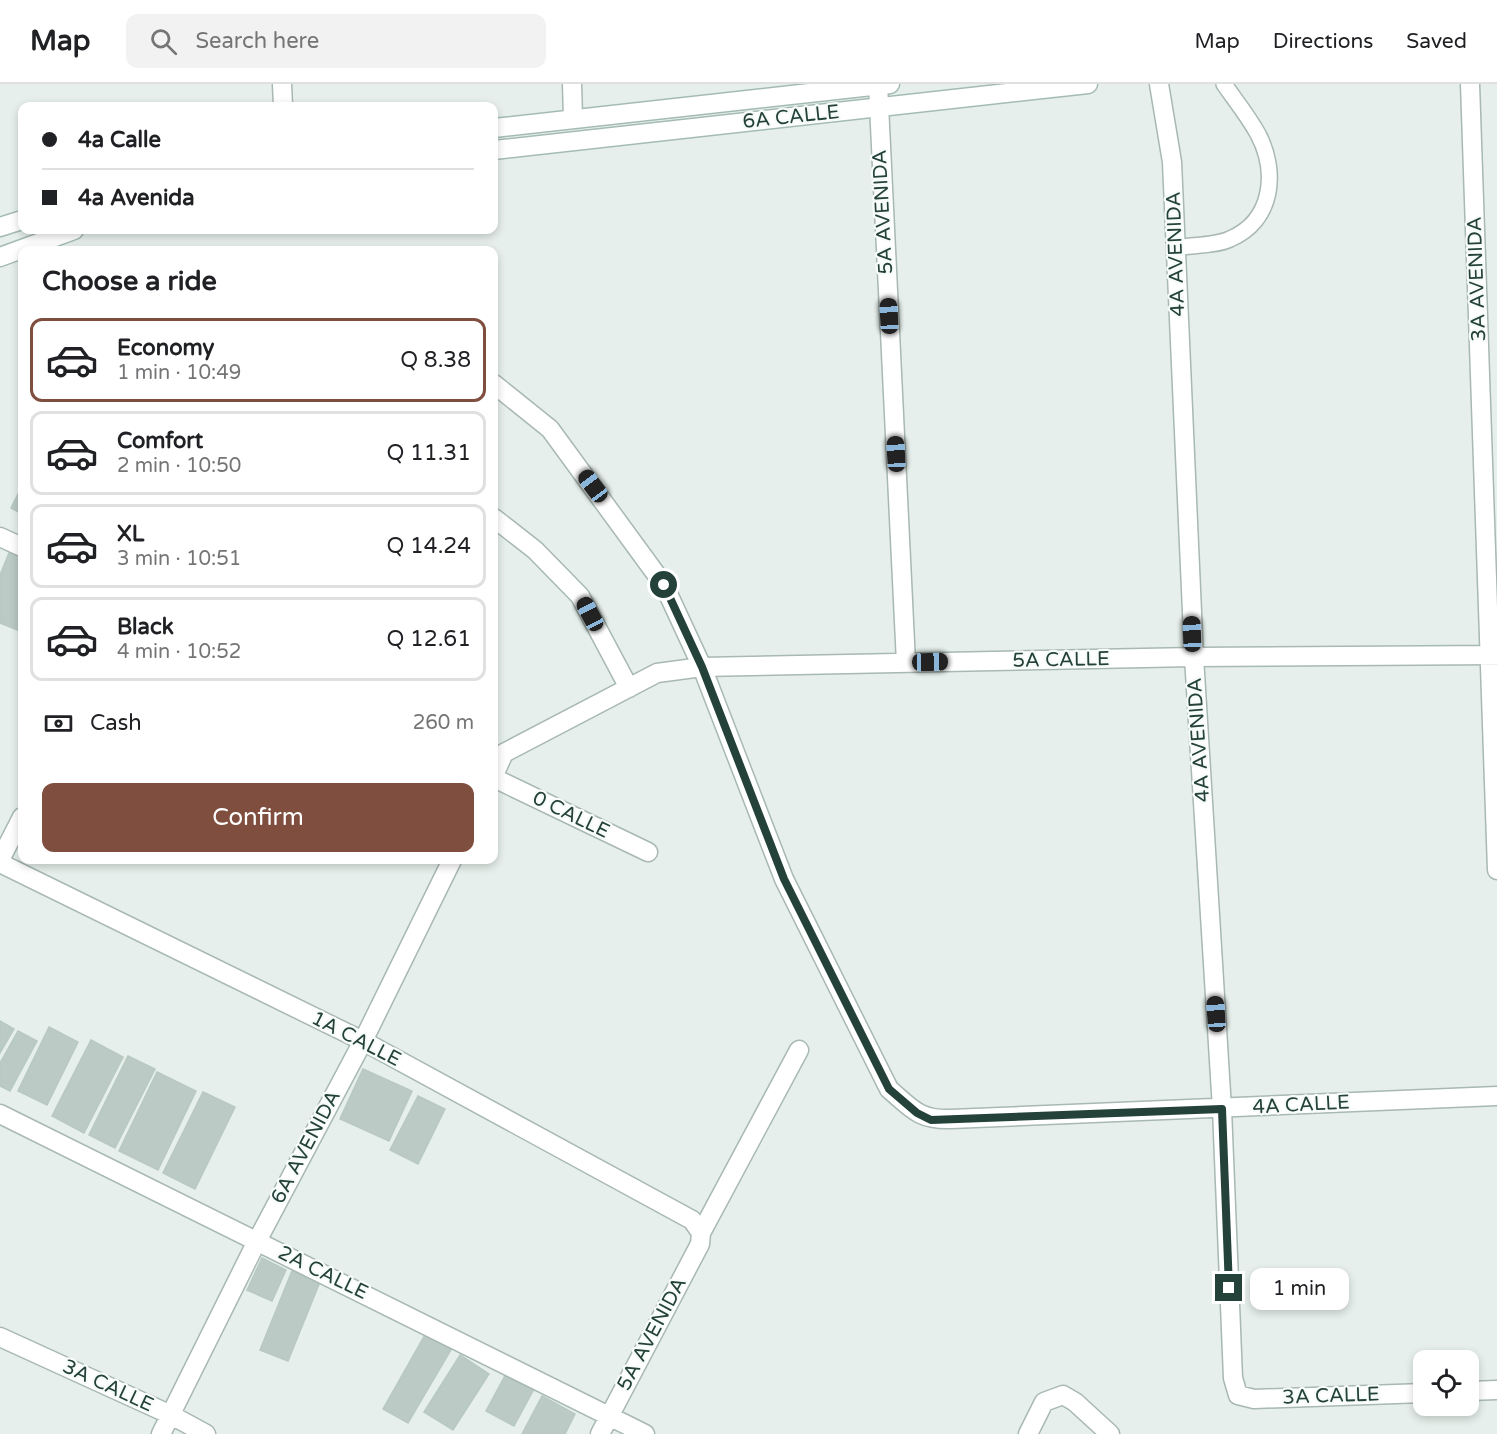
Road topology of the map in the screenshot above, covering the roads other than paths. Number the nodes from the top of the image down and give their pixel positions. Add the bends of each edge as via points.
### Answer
1 (282, 84) edge
2 (572, 84) edge
3 (1088, 84) edge
4 (1160, 84) edge
5 (1224, 84) edge
6 (1470, 84) edge
7 (882, 85) edge
8 (283, 102) edge
9 (878, 107) junction
10 (573, 117) junction
11 (498, 127) edge
12 (498, 150) edge
13 (18, 221) edge
14 (0, 226) edge
15 (63, 234) edge
16 (30, 246) edge
17 (1176, 248) junction
18 (18, 250) edge
19 (0, 257) edge
20 (498, 387) edge
21 (498, 521) edge
22 (0, 537) edge
23 (18, 545) edge
24 (1493, 655) edge
25 (1194, 657) junction
26 (906, 663) junction
27 (702, 667) junction
28 (629, 688) junction
29 (498, 767) edge
30 (498, 778) edge
31 (18, 825) edge
32 (648, 852) dead end
33 (0, 861) edge
34 (450, 864) edge
35 (1497, 870) edge
36 (363, 1041) junction
37 (799, 1050) dead end
38 (1497, 1096) edge
39 (1222, 1109) junction
40 (0, 1114) edge
41 (700, 1233) junction
42 (256, 1241) junction
43 (3, 1345) edge
44 (1497, 1390) edge
45 (1479, 1391) edge
46 (1413, 1393) edge
47 (1239, 1395) joint
48 (171, 1415) junction
49 (608, 1416) junction
50 (162, 1434) edge
51 (206, 1434) edge
52 (600, 1434) edge
53 (645, 1434) edge
54 (1028, 1434) edge
55 (1110, 1434) edge

1 - 8 street
2 - 10 street
3 - 9 street, 6A CALLE
4 - 17 street, 4A AVENIDA via 1172,162
5 - 17 lane via 1258,135 1270,175 1269,198 1259,218 1230,240
6 - 24 street, 3A AVENIDA
7 - 9 street, 5A AVENIDA
7 - 10 street, 6A CALLE
9 - 12 street, 6A CALLE
9 - 26 street, 5A AVENIDA
10 - 11 street, 6A CALLE
13 - 14 street
15 - 16 street
17 - 25 street, 4A AVENIDA
18 - 19 street
20 - 27 street, 4A CALLE via 550,429 607,505 664,585
21 - 28 street via 535,550 580,596
22 - 23 street
24 - 25 street, 5A CALLE
24 - 35 street, 3A AVENIDA
25 - 26 street, 5A CALLE
25 - 39 street, 4A AVENIDA
26 - 27 street, 5A CALLE
27 - 28 street, 5A CALLE via 657,673
27 - 39 street, 4A CALLE via 784,879 889,1089 917,1113 931,1120
28 - 29 street via 504,753
30 - 32 street, 0 CALLE
31 - 33 street
33 - 36 street, 1A CALLE
34 - 36 street, 6A AVENIDA
36 - 41 street, 1A CALLE via 692,1220
36 - 42 street, 6A AVENIDA
37 - 41 street, 5A AVENIDA
38 - 39 street, 4A CALLE
39 - 47 street, 4A AVENIDA via 1233,1378
40 - 42 street, 2A CALLE
41 - 49 street, 5A AVENIDA via 700,1244
42 - 48 street, 6A AVENIDA
42 - 49 street, 2A CALLE
43 - 48 street, 3A CALLE
44 - 45 street
46 - 47 street, 3A CALLE via 1254,1399
48 - 50 street, 6A AVENIDA
48 - 51 street, 3A CALLE
49 - 52 street, 5A AVENIDA
49 - 53 street, 2A CALLE
54 - 55 street via 1044,1402 1064,1395

